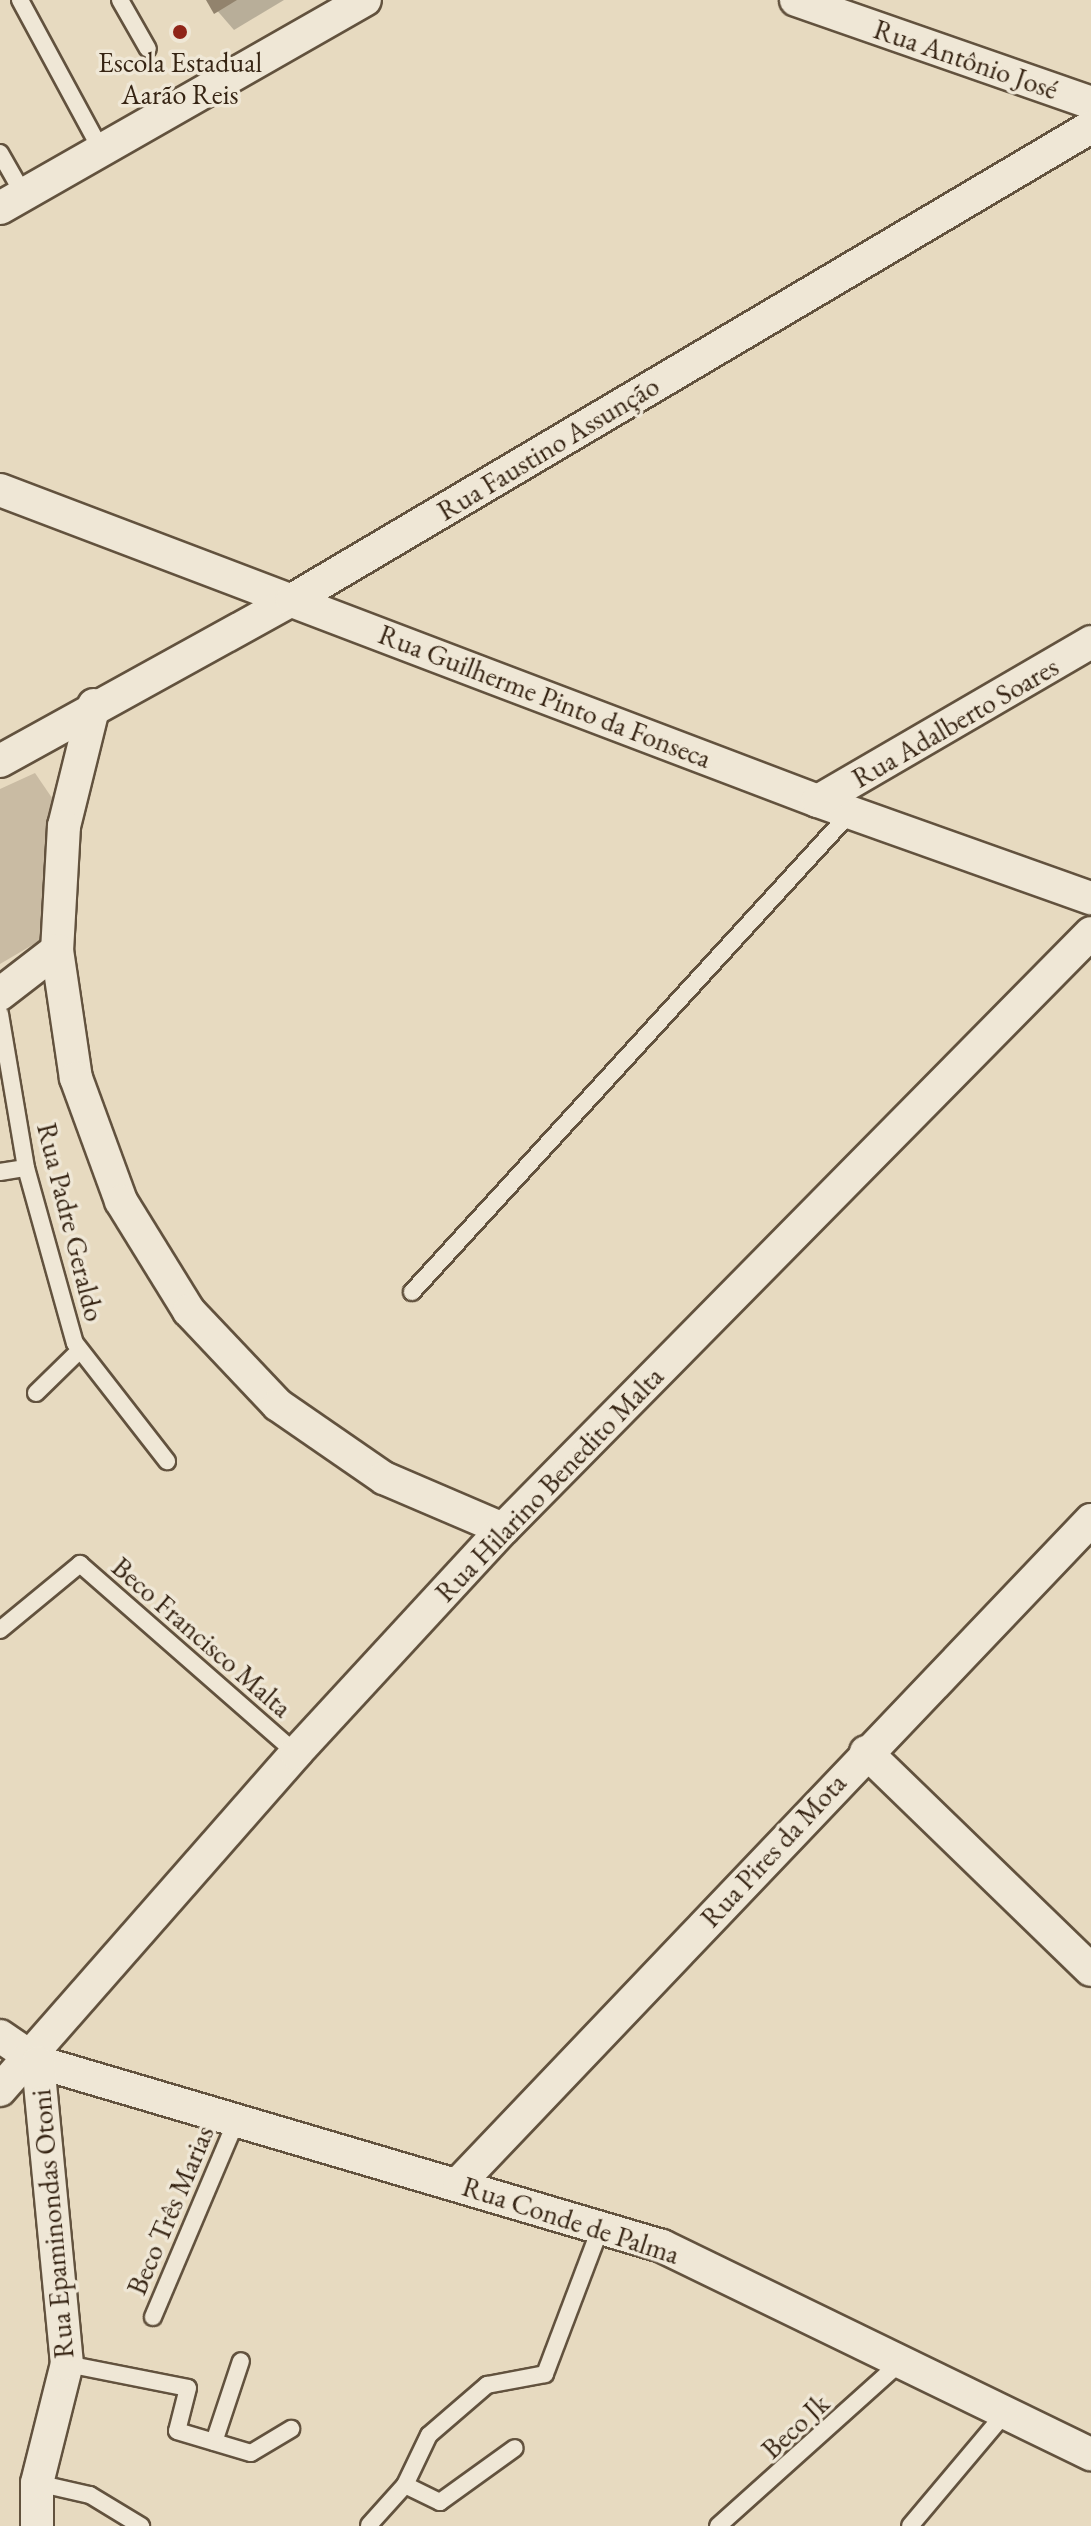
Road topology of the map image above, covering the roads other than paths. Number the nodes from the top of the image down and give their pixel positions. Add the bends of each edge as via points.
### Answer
1 (20, 0) edge
2 (120, 0) edge
3 (365, 0) edge
4 (796, 0) edge
5 (148, 49) dead end
6 (1091, 103) edge
7 (1091, 127) edge
8 (101, 150) junction
9 (0, 153) edge
10 (12, 201) edge
11 (0, 490) edge
12 (292, 600) junction
13 (1091, 642) edge
14 (94, 705) junction
15 (0, 761) edge
16 (818, 801) junction
17 (850, 813) junction
18 (1091, 898) edge
19 (1091, 933) edge
20 (57, 950) junction
21 (0, 994) edge
22 (0, 1014) edge
23 (26, 1168) junction
24 (0, 1172) edge
25 (412, 1292) dead end
26 (79, 1351) junction
27 (36, 1393) dead end
28 (167, 1461) dead end
29 (1091, 1520) edge
30 (503, 1529) junction
31 (0, 1630) edge
32 (866, 1752) junction
33 (296, 1753) junction
34 (1091, 1970) edge
35 (0, 2036) edge
36 (33, 2057) junction
37 (0, 2090) edge
38 (235, 2124) junction
39 (459, 2183) junction
40 (600, 2229) junction
41 (153, 2317) dead end
42 (904, 2359) junction
43 (241, 2361) dead end
44 (67, 2364) junction
45 (1006, 2412) junction
46 (291, 2429) dead end
47 (214, 2442) junction
48 (515, 2448) dead end
49 (1091, 2454) edge
50 (37, 2483) junction
51 (405, 2485) junction
52 (369, 2525) edge
53 (37, 2526) edge
54 (141, 2526) edge
55 (718, 2526) edge
56 (910, 2526) edge

1 - 8 lane
2 - 5 lane
3 - 8 street
4 - 6 street, Rua Antônio José
7 - 12 street, Rua Faustino Assunção
8 - 10 street
9 - 10 lane
11 - 12 street, Rua Guilherme Pinto da Fonseca
12 - 14 street, Rua Faustino Assunção
12 - 16 street, Rua Guilherme Pinto da Fonseca
13 - 16 street, Rua Adalberto Soares
14 - 15 street, Rua Faustino Assunção
14 - 20 street via 64,826
16 - 17 street, Rua Guilherme Pinto da Fonseca
17 - 18 street, Rua Guilherme Pinto da Fonseca
17 - 25 lane
19 - 30 street, Rua Hilarino Benedito Malta
20 - 21 street
20 - 30 street via 76,1078 121,1201 189,1311 278,1405 337,1446 384,1478
22 - 23 lane, Rua Padre Geraldo
23 - 24 lane
23 - 26 lane, Rua Padre Geraldo
26 - 27 lane
26 - 28 lane, Rua Padre Geraldo
29 - 32 street, Rua Pires da Mota
30 - 33 street, Rua Hilarino Benedito Malta
31 - 33 lane, Beco Francisco Malta via 80,1564
32 - 34 street
32 - 39 street, Rua Pires da Mota
33 - 36 street, Rua Hilarino Benedito Malta
35 - 36 street, Rua Conde de Palma
36 - 37 street, Rua Hilarino Benedito Malta
36 - 38 street, Rua Conde de Palma
36 - 44 street, Rua Epaminondas Otoni
38 - 39 street, Rua Conde de Palma
38 - 41 lane, Beco Três Marias
39 - 40 street, Rua Conde de Palma
40 - 42 street, Rua Conde de Palma via 662,2246
40 - 51 lane via 545,2374 487,2385 429,2435
42 - 45 street, Rua Conde de Palma
42 - 55 lane, Beco Jk
43 - 47 lane
44 - 47 lane via 188,2388 177,2431
44 - 50 street, Rua Epaminondas Otoni
45 - 49 street, Rua Conde de Palma
45 - 56 lane
46 - 47 lane via 251,2453
48 - 51 lane via 440,2502
50 - 53 street, Rua Epaminondas Otoni
50 - 54 lane via 90,2495
51 - 52 lane

